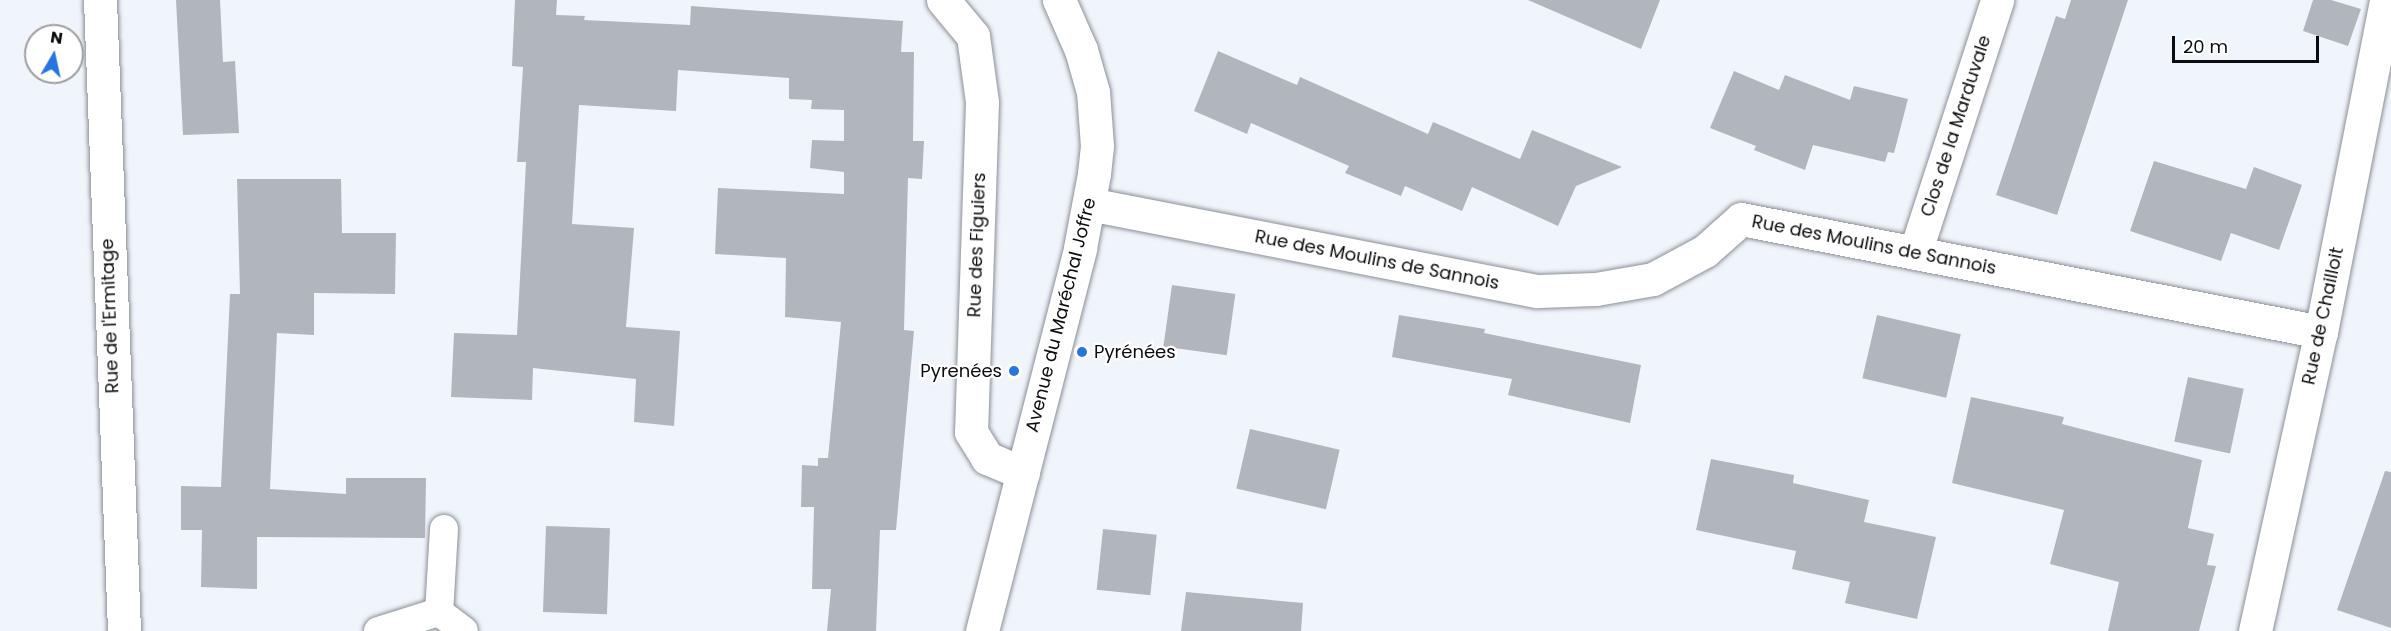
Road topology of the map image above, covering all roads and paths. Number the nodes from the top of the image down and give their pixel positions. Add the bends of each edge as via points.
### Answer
1 (100, 0) edge
2 (943, 0) edge
3 (1059, 0) edge
4 (1997, 0) edge
5 (2386, 0) edge
6 (1089, 204) junction
7 (1915, 253) junction
8 (2321, 332) junction
9 (1023, 473) junction
10 (444, 529) dead end
11 (439, 612) junction
12 (124, 631) edge
13 (378, 631) edge
14 (464, 631) edge
15 (982, 631) edge
16 (2255, 631) edge

1 - 12 street, Rue de l'Ermitage
2 - 9 street, Rue des Figuiers via 974,36 982,102 971,432 987,458
3 - 6 street, Avenue du Maréchal Joffre via 1081,50 1093,92 1097,146
4 - 7 street, Clos de la Marduvale
5 - 8 street, Rue de Chailloit
6 - 7 street, Rue des Moulins de Sannois via 1538,291 1596,289 1653,279 1705,251 1741,219
6 - 9 street, Avenue du Maréchal Joffre
7 - 8 street, Rue des Moulins de Sannois
8 - 16 street, Rue de Chailloit
9 - 15 street, Avenue du Maréchal Joffre
10 - 11 lane
11 - 13 lane
11 - 14 lane

